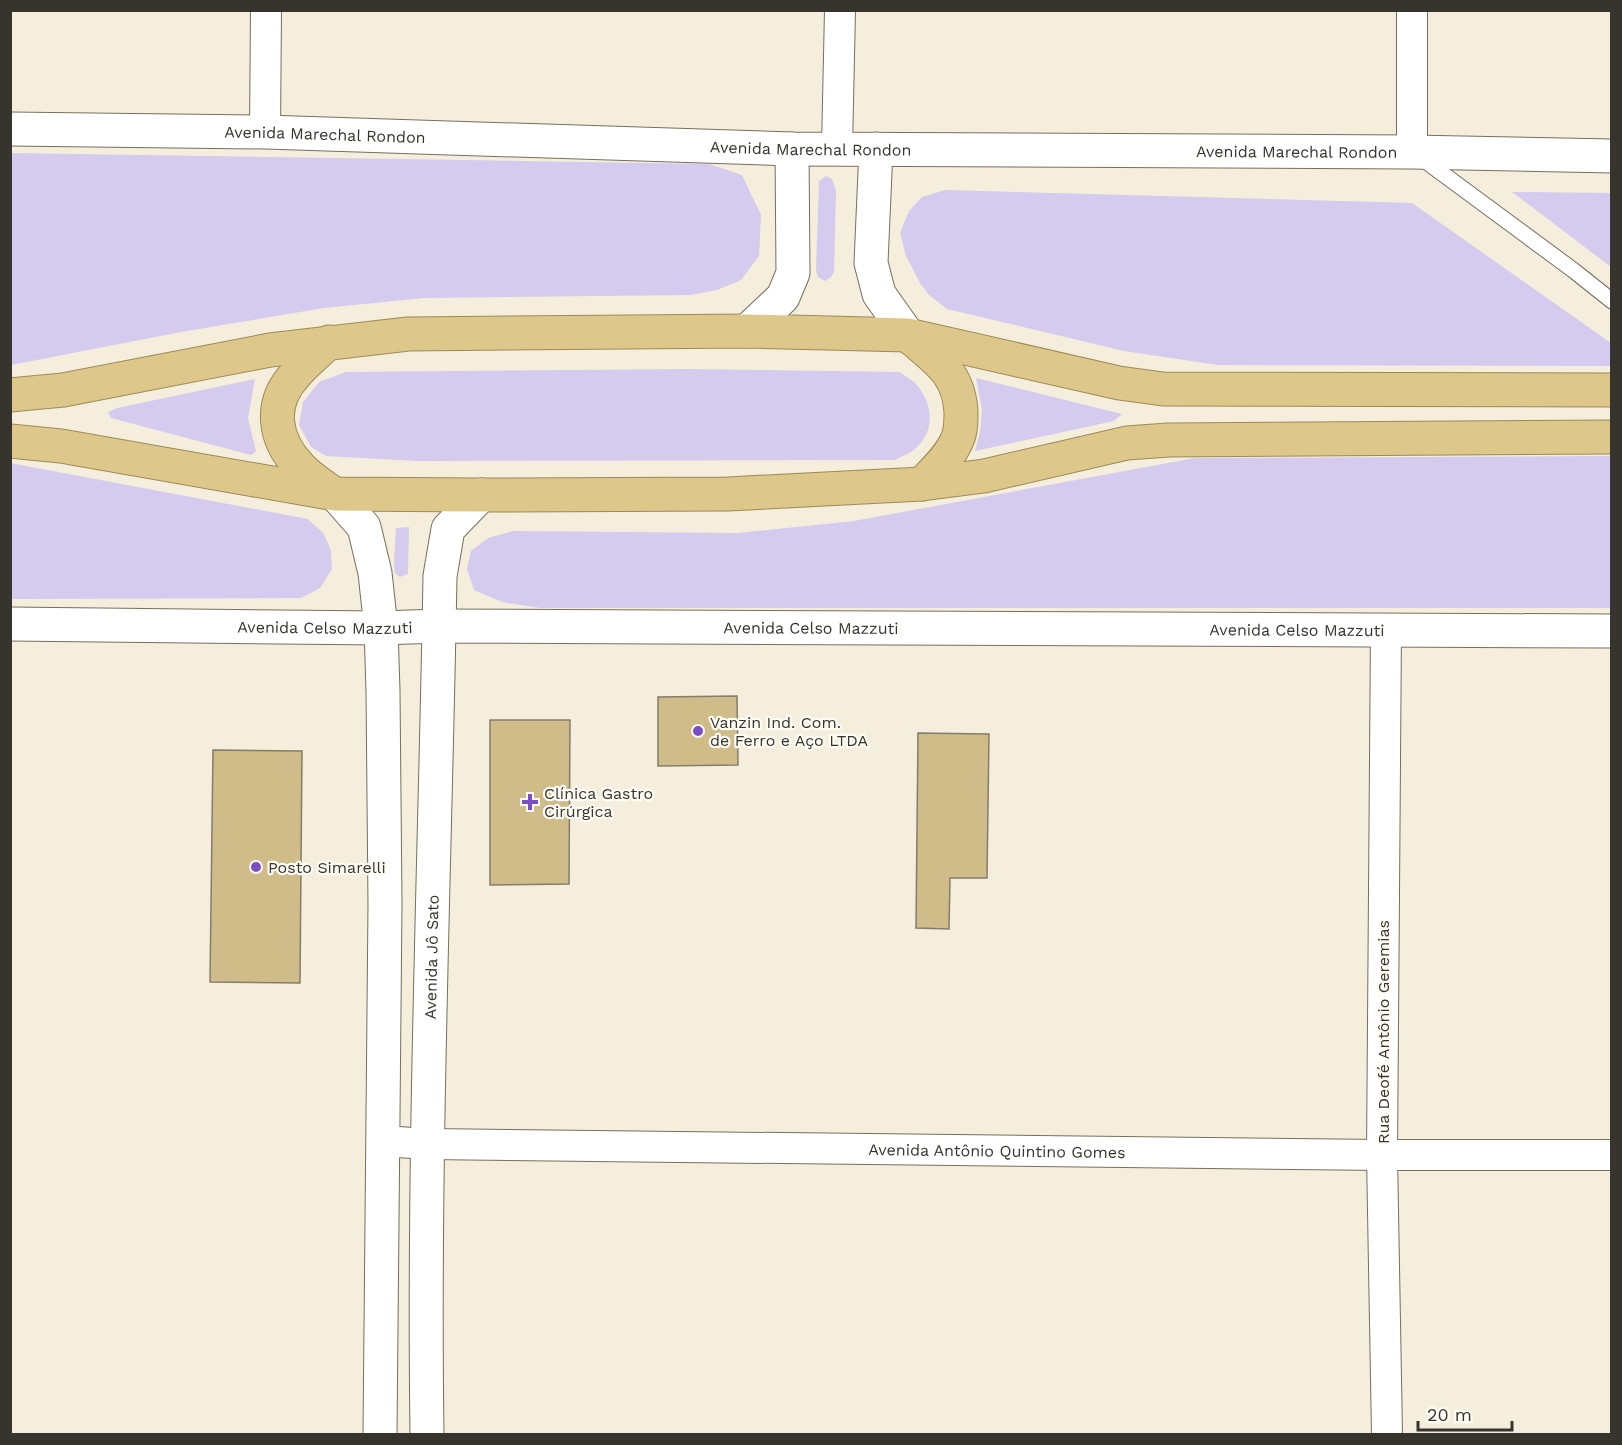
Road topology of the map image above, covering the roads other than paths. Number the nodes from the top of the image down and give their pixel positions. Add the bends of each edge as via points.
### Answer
1 (266, 10) edge
2 (840, 10) edge
3 (1412, 10) edge
4 (10, 129) edge
5 (265, 132) junction
6 (837, 148) junction
7 (792, 149) junction
8 (876, 149) junction
9 (1412, 152) junction
10 (1611, 156) edge
11 (1611, 301) edge
12 (747, 331) junction
13 (908, 335) junction
14 (329, 342) junction
15 (1611, 390) edge
16 (10, 394) edge
17 (1611, 437) edge
18 (10, 441) edge
19 (922, 484) junction
20 (335, 494) junction
21 (482, 495) junction
22 (10, 624) edge
23 (439, 626) junction
24 (381, 628) junction
25 (1386, 630) junction
26 (1611, 631) edge
27 (383, 1141) junction
28 (428, 1144) junction
29 (1382, 1155) junction
30 (1611, 1155) edge
31 (380, 1434) edge
32 (427, 1434) edge
33 (1387, 1434) edge

1 - 5 street
2 - 6 street
3 - 9 street
4 - 5 main road, Avenida Marechal Rondon
5 - 7 main road, Avenida Marechal Rondon
6 - 7 main road, Avenida Marechal Rondon
6 - 8 main road, Avenida Marechal Rondon
7 - 12 main road via 793,273 783,297
8 - 9 main road, Avenida Marechal Rondon
8 - 13 main road via 871,263 879,294
9 - 10 main road, Avenida Marechal Rondon
9 - 11 lane
12 - 13 highway
12 - 14 highway via 408,334
13 - 15 highway via 1163,389
13 - 19 highway via 942,363 957,386 960,403 957,440
14 - 16 highway via 63,390
14 - 20 highway via 294,375 282,393 277,415 286,451 301,469
17 - 19 highway via 1168,440 1127,443 984,476
18 - 20 highway via 61,446
19 - 21 highway via 728,494
20 - 21 highway
20 - 24 main road via 364,527 375,573
21 - 23 main road, Avenida Jô Sato via 448,529 440,576
22 - 24 main road, Avenida Celso Mazzuti
23 - 24 main road, Avenida Celso Mazzuti
23 - 25 main road, Avenida Celso Mazzuti
23 - 28 main road, Avenida Jô Sato
24 - 27 main road via 385,880
25 - 26 main road, Avenida Celso Mazzuti
25 - 29 street, Rua Deofé Antônio Geremias
27 - 28 street, Avenida Antônio Quintino Gomes
27 - 31 main road
28 - 29 street, Avenida Antônio Quintino Gomes
28 - 32 main road, Avenida Jô Sato
29 - 30 street, Avenida Antônio Quintino Gomes
29 - 33 street, Rua Deofé Antônio Geremias

